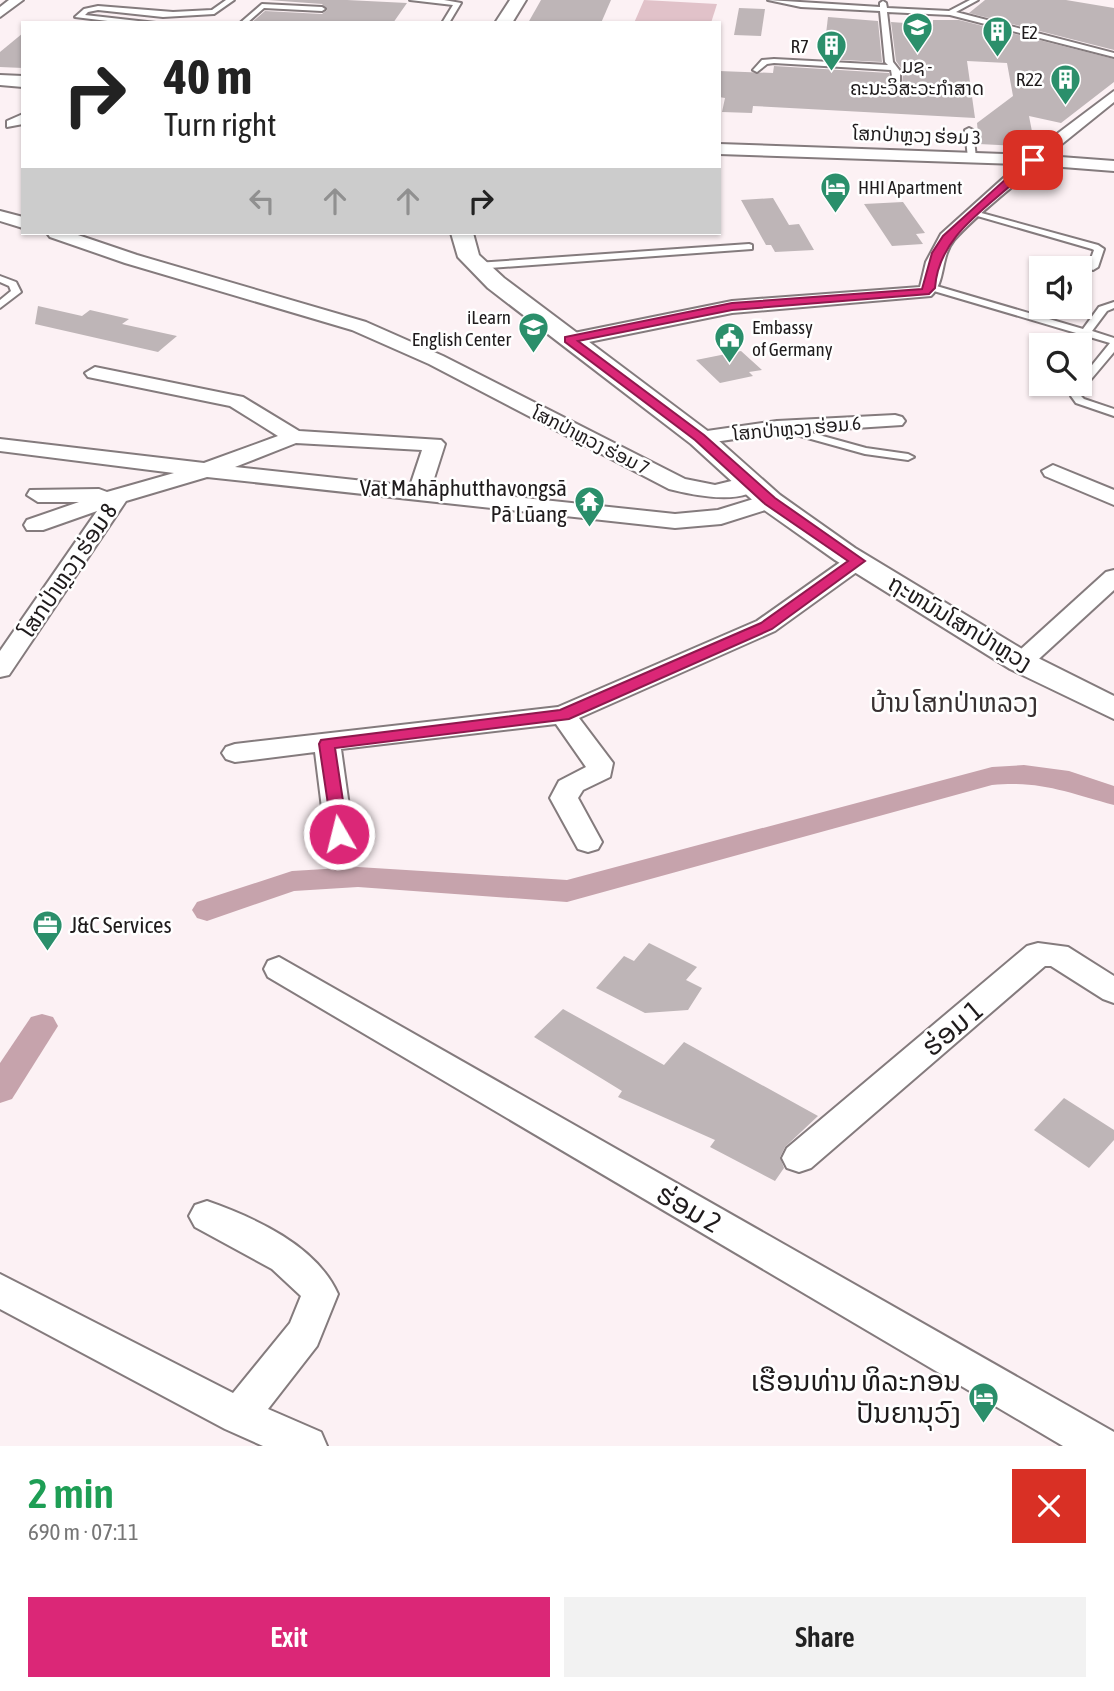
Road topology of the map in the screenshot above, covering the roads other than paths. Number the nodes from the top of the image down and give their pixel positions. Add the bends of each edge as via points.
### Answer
1 (17, 0) edge
2 (231, 0) edge
3 (255, 0) edge
4 (330, 0) edge
5 (413, 0) edge
6 (518, 0) edge
7 (771, 0) edge
8 (880, 0) edge
9 (975, 0) edge
10 (886, 9) junction
11 (0, 13) edge
12 (171, 13) junction
13 (950, 13) junction
14 (129, 21) edge
15 (157, 21) edge
16 (234, 21) edge
17 (245, 21) edge
18 (446, 21) edge
19 (504, 21) edge
20 (1114, 55) edge
21 (892, 68) junction
22 (757, 70) dead end
23 (0, 80) edge
24 (21, 82) edge
25 (897, 82) dead end
26 (1114, 95) edge
27 (970, 130) dead end
28 (721, 149) edge
29 (972, 158) junction
30 (1033, 160) junction
31 (1114, 166) edge
32 (977, 213) junction
33 (0, 216) edge
34 (21, 222) edge
35 (63, 235) edge
36 (462, 235) edge
37 (749, 247) dead end
38 (477, 266) junction
39 (1093, 267) dead end
40 (0, 279) edge
41 (930, 288) junction
42 (0, 305) edge
43 (1114, 305) edge
44 (1085, 333) joint
45 (1092, 335) edge
46 (569, 340) junction
47 (1114, 343) edge
48 (436, 360) joint
49 (94, 373) dead end
50 (1114, 413) edge
51 (895, 421) dead end
52 (777, 427) junction
53 (294, 437) junction
54 (699, 438) junction
55 (0, 445) edge
56 (908, 457) dead end
57 (206, 470) junction
58 (1053, 471) dead end
59 (419, 492) junction
60 (761, 492) junction
61 (38, 495) dead end
62 (118, 496) junction
63 (1114, 498) edge
64 (35, 525) dead end
65 (858, 561) junction
66 (1114, 577) edge
67 (1021, 662) junction
68 (0, 669) edge
69 (1114, 709) edge
70 (563, 715) junction
71 (327, 744) junction
72 (235, 753) dead end
73 (588, 842) dead end
74 (342, 856) dead end
75 (279, 970) dead end
76 (1114, 991) edge
77 (799, 1158) dead end
78 (207, 1216) dead end
79 (0, 1290) edge
80 (239, 1416) junction
81 (307, 1446) edge
82 (1100, 1446) edge

1 - 11 street
2 - 12 lane via 214,12
3 - 16 lane
4 - 17 lane via 319,12 262,6
5 - 18 lane via 458,3
6 - 19 street
7 - 10 lane
8 - 10 lane
9 - 13 lane
10 - 13 lane
10 - 21 lane
12 - 14 lane via 98,8 79,17
12 - 15 lane
13 - 20 lane
21 - 22 lane via 774,61
21 - 25 lane
23 - 24 street
26 - 30 street
27 - 29 lane
28 - 29 street, ໂສກປ່າຫຼວງ ຮ່ອມ 3
29 - 30 street, ໂສກປ່າຫຼວງ ຮ່ອມ 3
30 - 31 street, ໂສກປ່າຫຼວງ ຮ່ອມ 3
30 - 32 street
32 - 39 lane via 1096,247
32 - 41 street via 947,238 931,269
33 - 34 street
35 - 48 street via 359,327
36 - 38 street, ຖະຫນົນໂສກປ່າຫຼວງ
37 - 38 lane
38 - 46 street, ຖະຫນົນໂສກປ່າຫຼວງ
40 - 42 lane via 13,284 16,292
41 - 44 lane
41 - 46 street via 917,294 732,307
43 - 44 lane via 1103,309
45 - 47 lane
46 - 54 street, ຖະຫນົນໂສກປ່າຫຼວງ
47 - 50 lane via 1076,396
48 - 60 street, ໂສກປ່າຫຼວງ ຮ່ອມ 7 via 677,484 726,493
49 - 53 street via 236,401
51 - 52 street, ໂສກປ່າຫຼວງ ຮ່ອມ 6
52 - 54 street, ໂສກປ່າຫຼວງ ຮ່ອມ 6
52 - 56 lane via 865,451
53 - 57 street
53 - 59 street via 434,444
54 - 60 street, ຖະຫນົນໂສກປ່າຫຼວງ
55 - 57 street
57 - 59 street, ໂສກປ່າຫຼວງ ຮ່ອມ 8
57 - 62 street, ໂສກປ່າຫຼວງ ຮ່ອມ 8
58 - 63 street
59 - 60 street, ໂສກປ່າຫຼວງ ຮ່ອມ 8 via 675,521 721,517
60 - 65 street, ຖະຫນົນໂສກປ່າຫຼວງ
61 - 62 street
62 - 64 street
62 - 68 street, ໂສກປ່າຫຼວງ ຮ່ອມ 8
65 - 67 street, ຖະຫນົນໂສກປ່າຫຼວງ
65 - 70 street via 766,626
66 - 67 street
67 - 69 street, ຖະຫນົນໂສກປ່າຫຼວງ
70 - 71 street
70 - 73 street via 600,763 600,771 565,789 568,808
71 - 72 street
71 - 74 street
75 - 82 street, ຮ່ອມ 2
76 - 77 street, ຮ່ອມ 1 via 1057,955 1038,954
78 - 80 street via 288,1261 312,1278 320,1294 304,1334
79 - 80 street
80 - 81 street

